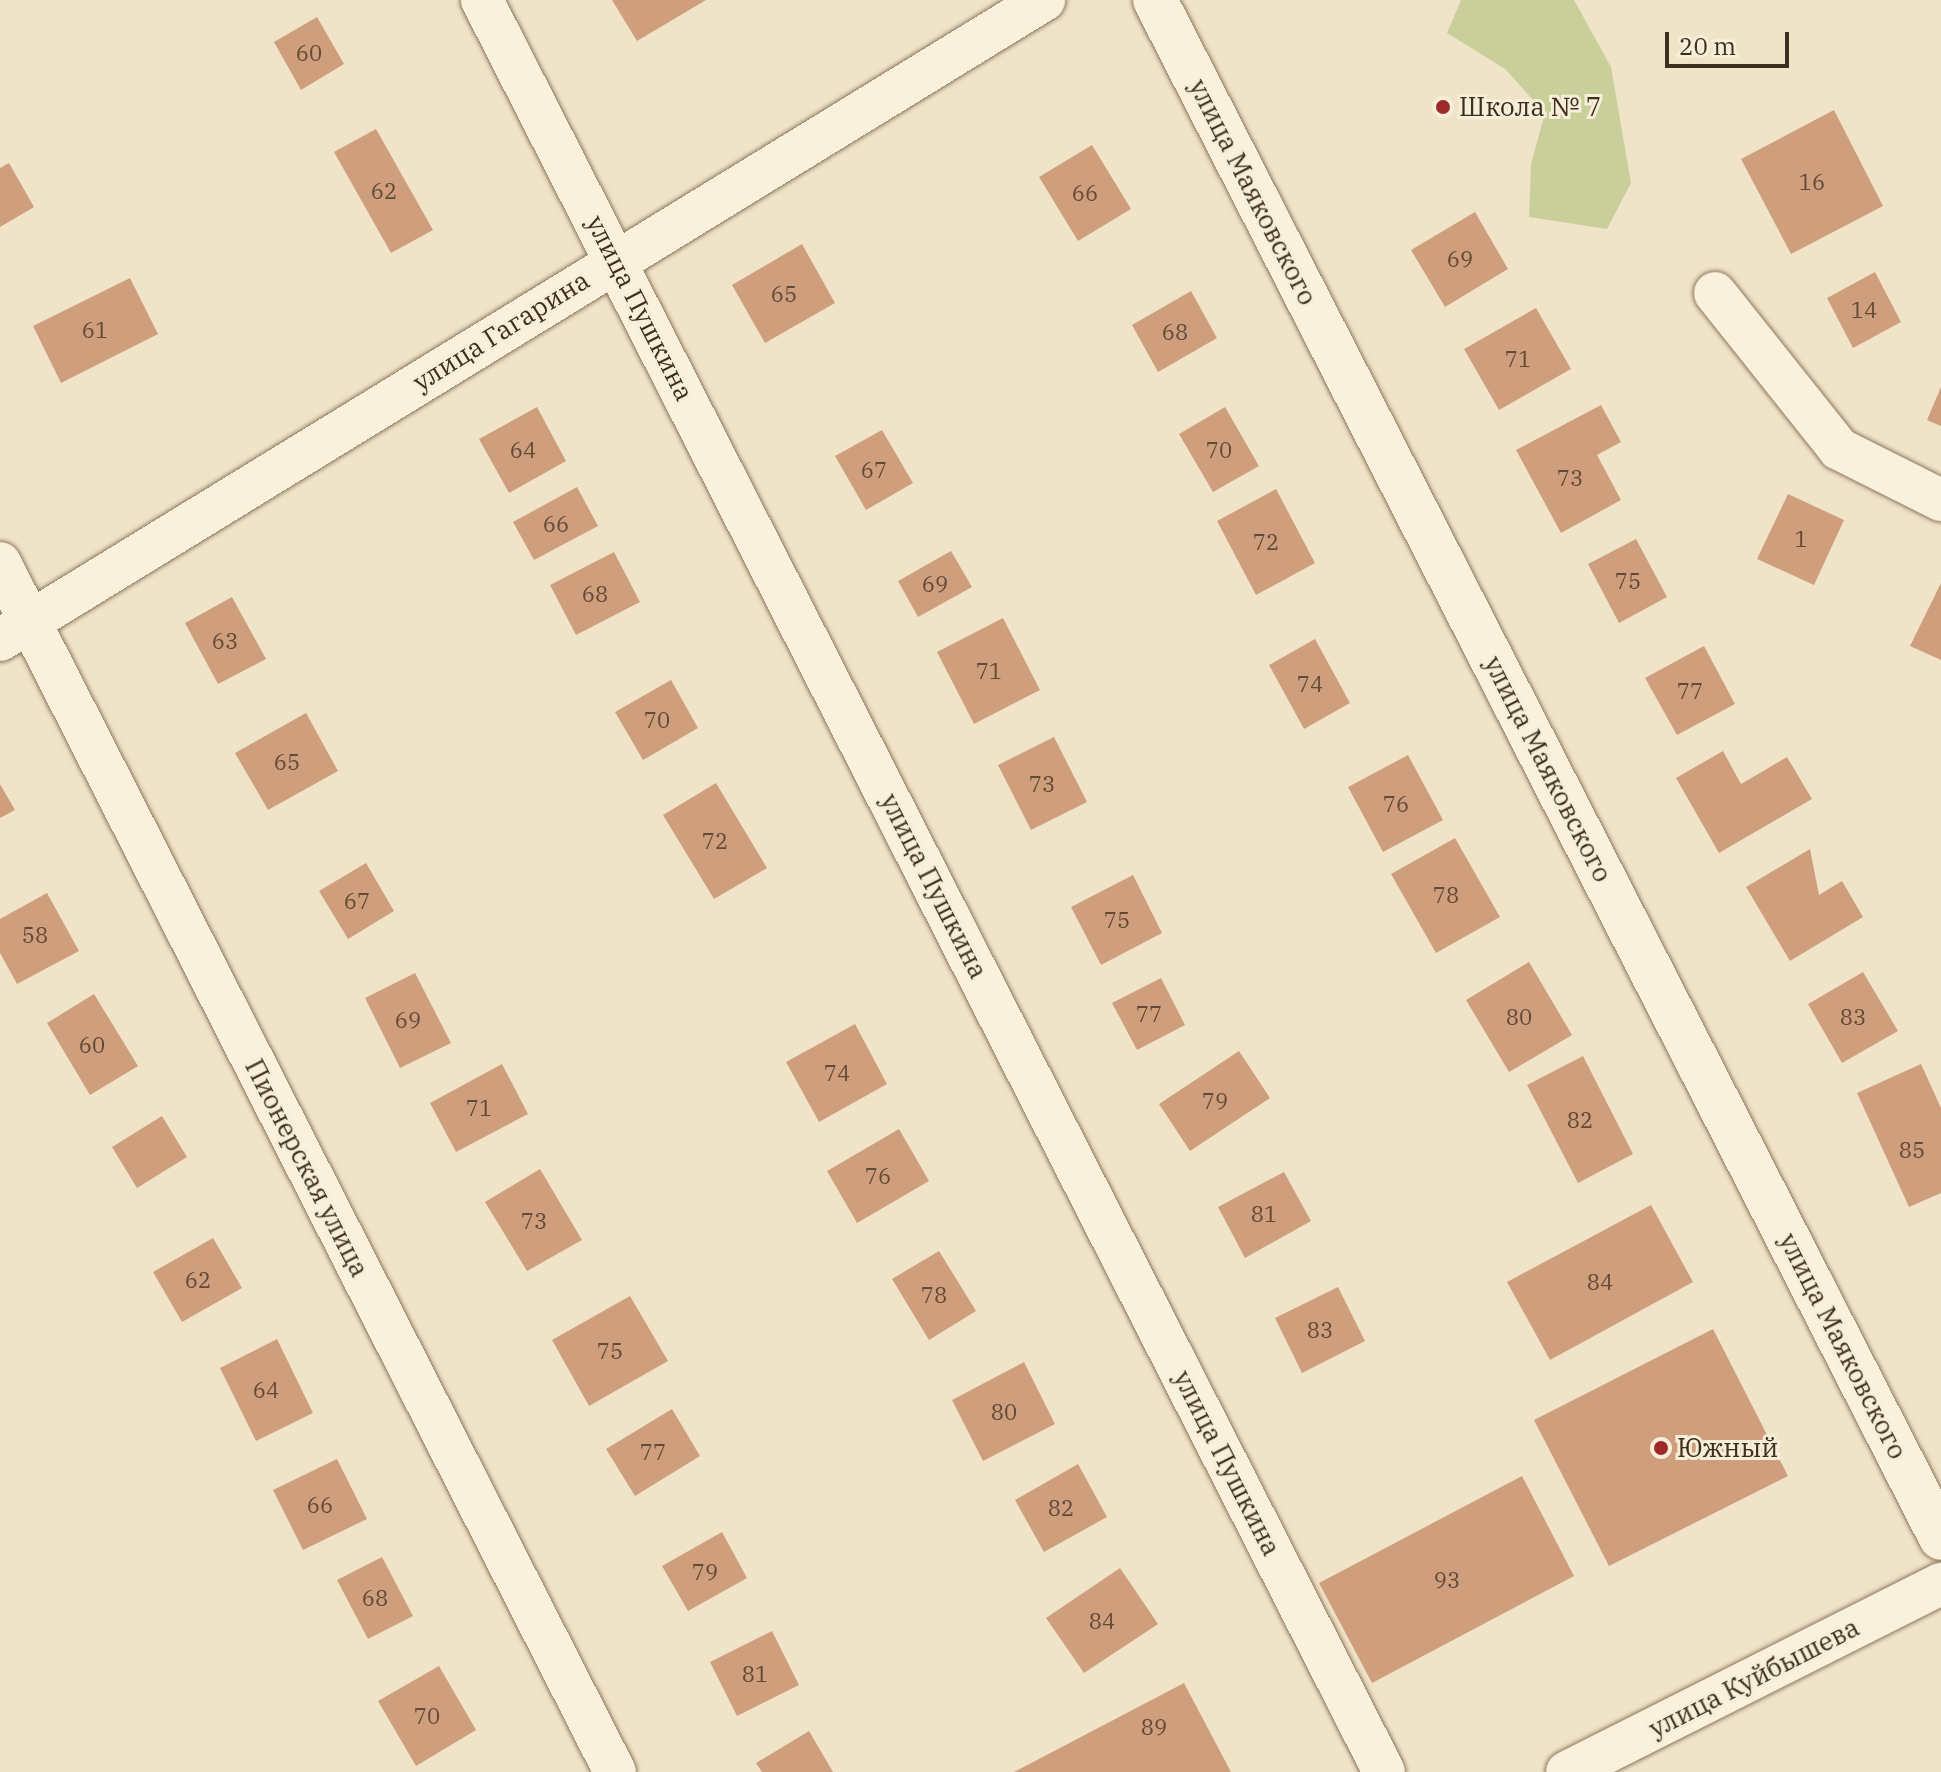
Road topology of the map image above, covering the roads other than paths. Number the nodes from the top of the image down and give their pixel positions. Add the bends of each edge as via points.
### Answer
1 (482, 0) edge
2 (1044, 0) edge
3 (1155, 0) edge
4 (616, 260) junction
5 (1715, 293) dead end
6 (1941, 500) edge
7 (0, 563) edge
8 (15, 631) edge
9 (1928, 1482) edge
10 (1941, 1538) edge
11 (1941, 1584) edge
12 (615, 1772) edge
13 (1384, 1772) edge
14 (1567, 1772) edge

1 - 4 street, улица Пушкина
2 - 4 street, улица Гагарина
3 - 9 main road, улица Маяковского
4 - 8 street, улица Гагарина
4 - 13 street, улица Пушкина
5 - 6 street via 1839,449
7 - 8 street, Пионерская улица
8 - 12 street, Пионерская улица
9 - 10 main road, улица Маяковского
11 - 14 street, улица Куйбышева

